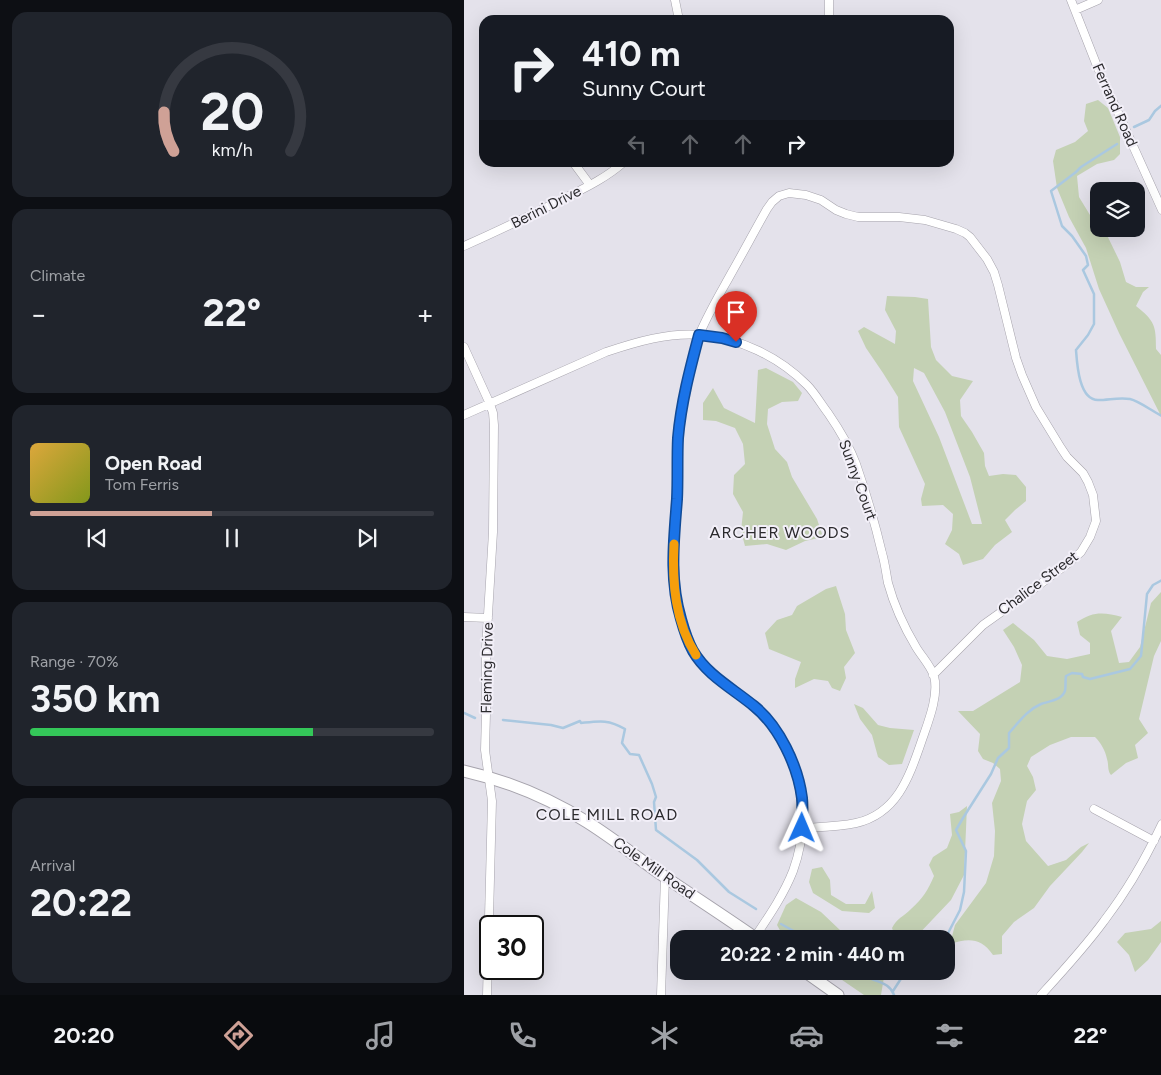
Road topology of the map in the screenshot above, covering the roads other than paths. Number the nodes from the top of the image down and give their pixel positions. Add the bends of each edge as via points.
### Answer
1 (674, 0) edge
2 (829, 0) edge
3 (1071, 0) edge
4 (1098, 0) edge
5 (1075, 10) junction
6 (678, 15) edge
7 (829, 15) edge
8 (577, 167) edge
9 (618, 167) edge
10 (590, 185) junction
11 (1161, 186) edge
12 (1152, 190) junction
13 (1161, 210) edge
14 (464, 246) edge
15 (699, 335) junction
16 (464, 348) edge
17 (490, 404) junction
18 (464, 415) edge
19 (464, 617) edge
20 (488, 618) junction
21 (934, 675) junction
22 (464, 771) edge
23 (489, 778) junction
24 (1094, 808) dead end
25 (1161, 824) edge
26 (802, 828) junction
27 (1154, 841) junction
28 (665, 877) junction
29 (744, 930) edge
30 (761, 930) edge
31 (817, 980) edge
32 (487, 995) edge
33 (661, 995) edge
34 (838, 995) edge
35 (1041, 995) edge

1 - 6 street
2 - 7 street
3 - 5 street, Ferrand Road
4 - 5 street
5 - 12 street, Ferrand Road
8 - 10 street
9 - 10 street, Berini Drive
10 - 14 street, Berini Drive
11 - 12 street
12 - 13 street, Ferrand Road
15 - 17 street, Sunny Court via 664,336 606,352
15 - 21 street, Sunny Court via 736,342 774,359 807,386 831,418 856,463 888,583 902,620
15 - 21 street, Chalice Street via 772,202 789,193 806,195 858,217 925,220 956,229 970,237 986,258 994,272 1022,375 1036,407 1061,448 1088,482 1096,521 1081,552 983,625
15 - 26 street via 678,439 673,564 676,604 697,658 762,714 789,754 801,791
16 - 17 street, Fleming Drive
17 - 18 street, Sunny Court
17 - 20 street, Fleming Drive via 494,425
19 - 20 street
20 - 23 street, Fleming Drive via 485,750
21 - 26 street via 935,691 928,724 903,788 890,805 869,819 856,823
22 - 23 street, Cole Mill Road
23 - 28 street, Cole Mill Road via 564,809
23 - 32 street, Fleming Drive via 492,801
24 - 27 street
25 - 27 street
26 - 30 street via 793,870
27 - 35 street via 1104,922
28 - 29 street, Cole Mill Road
28 - 33 street
31 - 34 street

